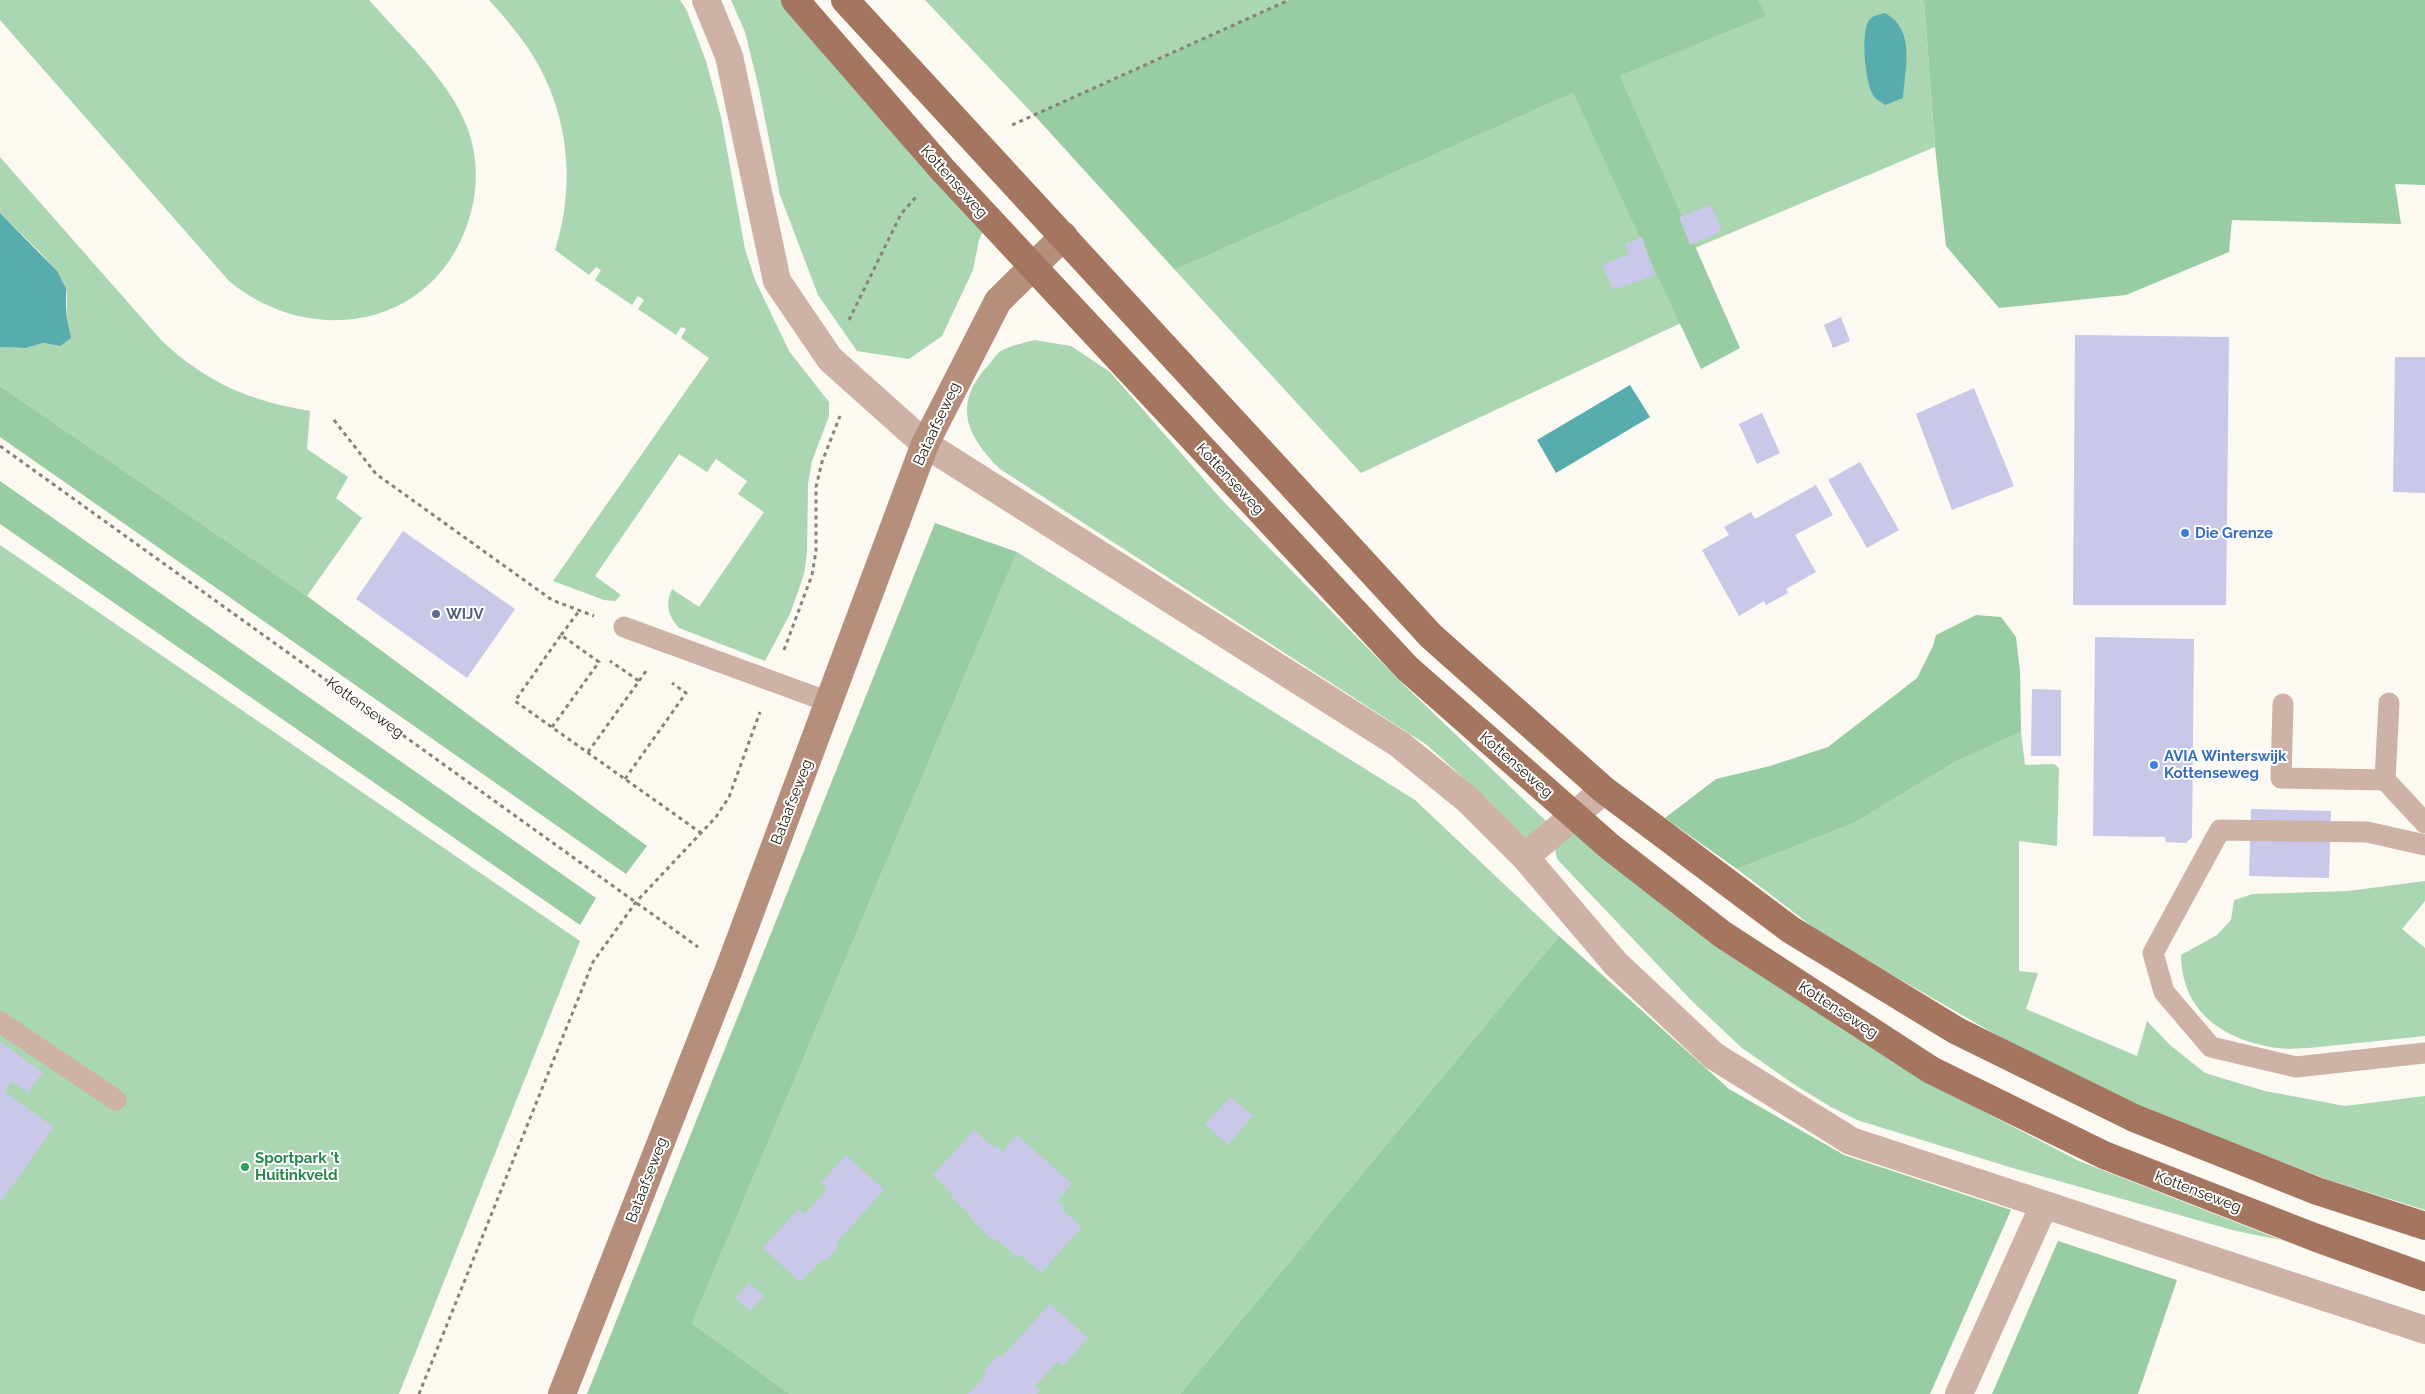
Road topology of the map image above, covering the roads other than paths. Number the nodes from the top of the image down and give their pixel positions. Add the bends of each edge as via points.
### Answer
1 (706, 0) edge
2 (795, 0) edge
3 (845, 0) edge
4 (1064, 236) junction
5 (1032, 267) junction
6 (925, 444) junction
7 (624, 627) road end
8 (829, 702) junction
9 (2389, 702) dead end
10 (2283, 704) dead end
11 (2385, 780) junction
12 (1604, 790) junction
13 (1575, 816) junction
14 (2425, 823) edge
15 (2425, 845) edge
16 (1525, 857) junction
17 (0, 1022) edge
18 (2425, 1053) edge
19 (116, 1100) dead end
20 (2044, 1205) junction
21 (2425, 1226) edge
22 (2425, 1277) edge
23 (2425, 1330) edge
24 (562, 1394) edge
25 (1959, 1394) edge

1 - 6 street via 729,56 777,282 830,359
2 - 5 main road, Kottenseweg via 942,170
3 - 4 main road
4 - 5 main road, Bataafseweg
4 - 12 main road via 1431,636
5 - 6 main road, Bataafseweg via 998,301
5 - 13 main road, Kottenseweg via 1407,668
6 - 8 main road, Bataafseweg
6 - 16 street via 1399,744 1466,799
7 - 8 lane
8 - 24 main road, Bataafseweg via 729,969
9 - 11 lane
10 - 11 lane via 2281,778
11 - 14 lane
12 - 13 street
12 - 21 main road via 1791,930 1956,1031 2134,1118 2317,1191
13 - 16 street
13 - 22 main road, Kottenseweg via 1722,934 1931,1070 2104,1155
15 - 18 lane via 2367,832 2220,830 2153,953 2164,992 2211,1047 2296,1067
16 - 20 street via 1616,964 1714,1056 1851,1141
17 - 19 lane
20 - 23 street
20 - 25 street

